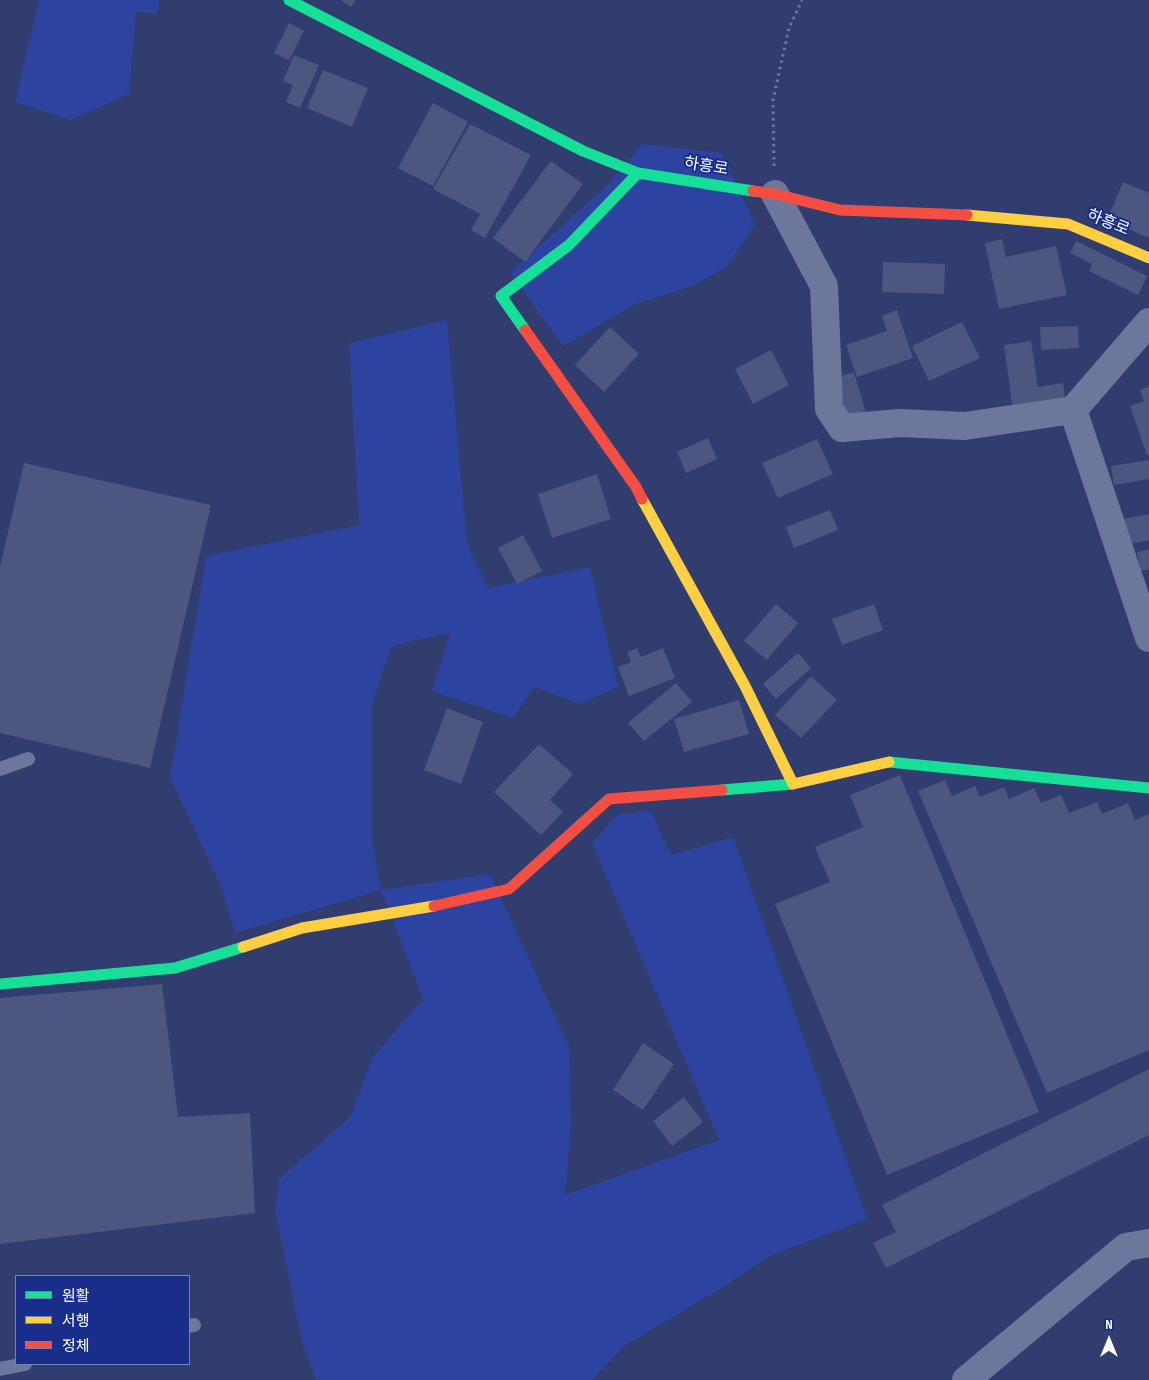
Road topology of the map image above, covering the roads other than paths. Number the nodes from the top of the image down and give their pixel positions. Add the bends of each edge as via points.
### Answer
1 (289, 0) edge
2 (638, 173) junction
3 (775, 194) junction
4 (1149, 258) edge
5 (1149, 322) edge
6 (1073, 410) junction
7 (1149, 638) edge
8 (28, 759) dead end
9 (0, 769) edge
10 (793, 784) junction
11 (1149, 788) edge
12 (0, 984) edge
13 (1149, 1243) edge
14 (21, 1365) edge
15 (0, 1370) edge
16 (966, 1380) edge

1 - 2 street, 하흥로 via 583,151
2 - 3 street, 하흥로
2 - 10 street via 569,245 501,296 636,487 745,686
3 - 4 street, 하흥로 via 840,210 988,216 1068,224
3 - 6 street via 824,286 829,409 842,428 900,423 965,426
5 - 6 street
6 - 7 street
8 - 9 lane
10 - 11 street via 888,762
10 - 12 street via 609,799 509,889 423,909 302,928 174,968
13 - 16 street via 1126,1247
14 - 15 lane

